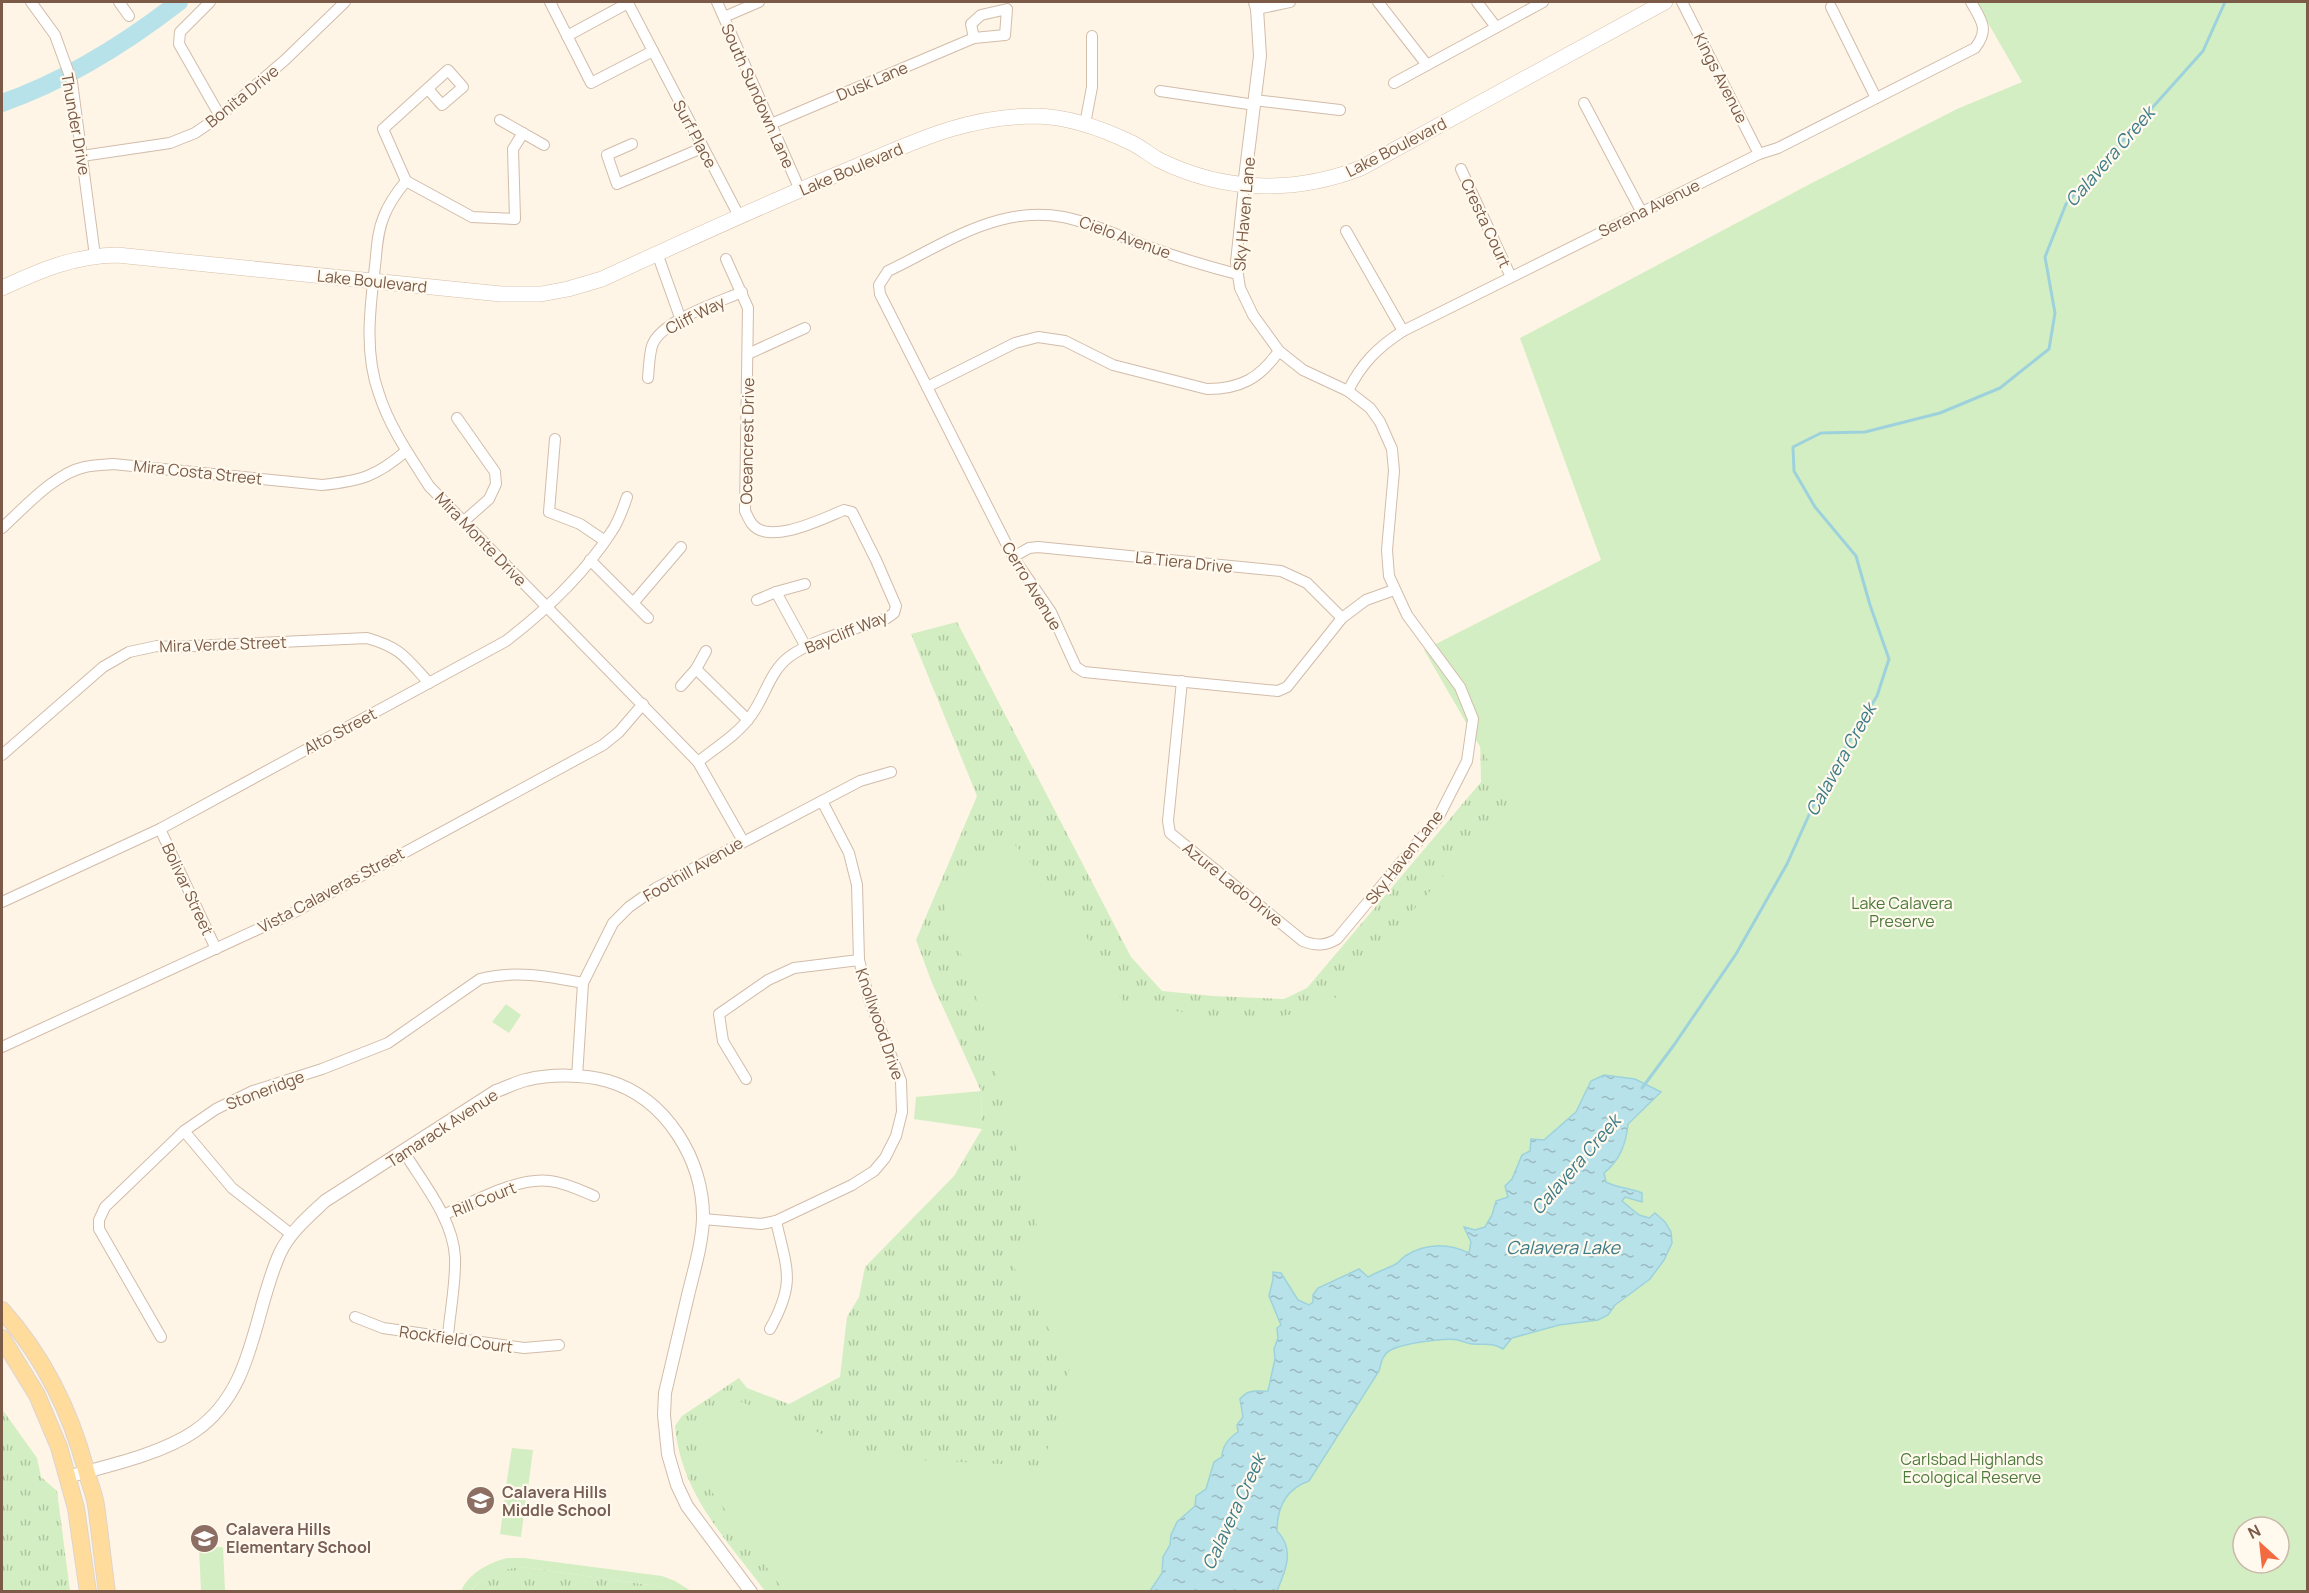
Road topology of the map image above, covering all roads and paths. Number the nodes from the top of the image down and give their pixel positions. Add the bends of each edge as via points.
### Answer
1 (31, 2) edge
2 (119, 2) edge
3 (210, 2) edge
4 (345, 2) edge
5 (550, 2) edge
6 (717, 2) edge
7 (759, 2) edge
8 (1290, 2) edge
9 (1378, 2) edge
10 (1477, 2) edge
11 (1543, 2) edge
12 (1665, 2) edge
13 (1682, 2) edge
14 (1971, 2) edge
15 (1256, 5) edge
16 (1831, 7) dead end
17 (129, 16) dead end
18 (724, 17) junction
19 (1496, 27) junction
20 (567, 36) junction
21 (1092, 36) dead end
22 (974, 38) dead end
23 (653, 51) junction
24 (1428, 65) junction
25 (1394, 83) dead end
26 (428, 89) dead end
27 (1160, 91) dead end
28 (1876, 98) junction
29 (1255, 103) junction
30 (1584, 103) dead end
31 (1340, 110) dead end
32 (220, 116) junction
33 (500, 120) dead end
34 (771, 124) junction
35 (1085, 124) junction
36 (523, 133) junction
37 (632, 144) dead end
38 (544, 145) dead end
39 (702, 148) junction
40 (1759, 154) junction
41 (82, 156) junction
42 (1461, 169) dead end
43 (406, 181) junction
44 (1244, 186) junction
45 (800, 190) junction
46 (1641, 211) junction
47 (739, 216) junction
48 (1346, 231) dead end
49 (657, 254) junction
50 (95, 256) junction
51 (726, 259) dead end
52 (1237, 274) junction
53 (1511, 277) junction
54 (882, 278) joint
55 (373, 282) junction
56 (2, 288) edge
57 (742, 292) junction
58 (681, 320) junction
59 (805, 328) dead end
60 (1403, 332) junction
61 (1279, 351) junction
62 (748, 354) junction
63 (648, 378) dead end
64 (927, 387) junction
65 (1348, 391) junction
66 (457, 418) dead end
67 (555, 439) dead end
68 (406, 451) junction
69 (627, 497) dead end
70 (847, 510) joint
71 (463, 522) junction
72 (2, 528) edge
73 (605, 541) junction
74 (681, 547) dead end
75 (1012, 557) junction
76 (590, 560) junction
77 (805, 584) dead end
78 (1394, 590) junction
79 (776, 591) junction
80 (757, 600) dead end
81 (634, 602) junction
82 (546, 606) junction
83 (648, 618) dead end
84 (1342, 618) junction
85 (806, 647) junction
86 (706, 651) dead end
87 (696, 669) junction
88 (1182, 681) junction
89 (429, 684) junction
90 (681, 686) dead end
91 (643, 704) junction
92 (748, 720) junction
93 (2, 754) edge
94 (698, 762) junction
95 (891, 772) dead end
96 (822, 801) junction
97 (160, 829) junction
98 (743, 841) junction
99 (2, 902) edge
100 (1303, 941) joint
101 (216, 949) junction
102 (859, 960) junction
103 (583, 983) junction
104 (2, 1047) edge
105 (578, 1077) junction
106 (746, 1079) dead end
107 (184, 1131) junction
108 (404, 1152) junction
109 (594, 1196) dead end
110 (443, 1215) junction
111 (703, 1219) junction
112 (776, 1221) junction
113 (291, 1234) junction
114 (2, 1310) edge
115 (355, 1317) dead end
116 (770, 1329) dead end
117 (448, 1336) junction
118 (161, 1337) dead end
119 (2, 1338) edge
120 (559, 1345) dead end
121 (86, 1472) junction
122 (67, 1477) junction
123 (88, 1592) edge
124 (107, 1592) edge
125 (751, 1592) edge

1 - 41 street, Thunder Drive via 55,35 72,82
2 - 17 street
3 - 32 street via 180,32 179,44
4 - 32 street, Bonita Drive
5 - 20 street
6 - 18 street, South Sundown Lane
7 - 18 street
8 - 15 street
9 - 24 street
10 - 19 street
11 - 19 street
12 - 44 main road, Lake Boulevard via 1361,168 1312,182
13 - 40 street, Kings Avenue
14 - 28 street, Serena Avenue via 1983,26 1982,38 1975,48
15 - 29 street, Sky Haven Lane via 1260,56
16 - 28 street
18 - 34 street, South Sundown Lane
19 - 24 street
20 - 23 street via 591,83
20 - 23 street, Surf Place via 628,3
21 - 35 street via 1092,87
22 - 34 street, Dusk Lane
23 - 39 street, Surf Place
24 - 25 street
26 - 43 street via 383,129
27 - 29 street
28 - 40 street, Serena Avenue
29 - 31 street
29 - 44 street, Sky Haven Lane
30 - 46 street
32 - 41 street, Bonita Drive via 170,144
33 - 36 street
34 - 45 street, South Sundown Lane
35 - 44 main road, Lake Boulevard via 1134,143 1159,160 1213,181
35 - 45 main road, Lake Boulevard via 1041,116 977,121 927,137
36 - 38 street
36 - 43 street via 513,149 515,219 472,217
37 - 39 street via 607,155 617,184
39 - 47 street, Surf Place
40 - 46 street, Serena Avenue
41 - 50 street, Thunder Drive
42 - 53 street, Cresta Court
43 - 55 street, Mira Monte Drive via 383,217
44 - 52 street, Sky Haven Lane
45 - 47 main road, Lake Boulevard
46 - 53 street, Serena Avenue
47 - 49 main road, Lake Boulevard
48 - 60 street
49 - 55 main road, Lake Boulevard via 602,279 541,294
49 - 58 street
50 - 55 main road, Lake Boulevard via 117,255
50 - 56 main road, Lake Boulevard via 40,270
51 - 57 street, Oceancrest Drive
52 - 54 street, Cielo Avenue via 1162,251 1089,222 1029,215 979,227 888,271
52 - 61 street, Sky Haven Lane via 1253,315
53 - 60 street, Serena Avenue
54 - 64 street, Cerro Avenue via 880,294
55 - 68 street, Mira Monte Drive via 369,342 373,373
57 - 58 street, Cliff Way
57 - 62 street, Oceancrest Drive via 748,308
58 - 63 street, Cliff Way via 660,332 652,345
59 - 62 street
60 - 65 street, Serena Avenue via 1372,354
61 - 64 street via 1268,366 1242,384 1207,389 1113,365 1065,341 1038,337 1015,343
61 - 65 street, Sky Haven Lane via 1303,370
62 - 70 street, Oceancrest Drive via 745,511 753,526 761,531 789,531
64 - 75 street, Cerro Avenue
65 - 78 street, Sky Haven Lane via 1370,408 1392,449 1394,471 1387,550
66 - 71 street via 495,472 496,484 489,499
67 - 73 street via 549,512 580,524
68 - 71 street, Mira Monte Drive via 429,486
68 - 72 street, Mira Costa Street via 372,475 322,485 113,464 83,467 45,488
69 - 73 street, Alto Street
70 - 85 street, Baycliff Way via 852,512 876,560 896,606 894,613
71 - 82 street, Mira Monte Drive
73 - 76 street, Alto Street
74 - 81 street
75 - 84 street, La Tiera Drive via 1038,547 1281,572 1307,583
75 - 88 street, Cerro Avenue via 1051,612 1076,667 1084,672
76 - 81 street
76 - 82 street, Alto Street
77 - 79 street
78 - 84 street, Cerro Avenue via 1366,600
78 - 100 street, Sky Haven Lane via 1407,615 1460,687 1473,718 1467,761 1438,818 1337,939 1314,945
79 - 80 street
79 - 85 street
81 - 83 street
82 - 89 street, Alto Street via 506,641
82 - 91 street, Mira Monte Drive
84 - 88 street, Cerro Avenue via 1287,687 1278,691
85 - 92 street, Baycliff Way via 778,668
86 - 87 street
87 - 90 street
87 - 92 street
88 - 100 street, Azure Lado Drive via 1170,833
89 - 93 street, Mira Verde Street via 400,651 368,638 157,646 129,652 103,667
89 - 97 street, Alto Street
91 - 94 street, Mira Monte Drive
91 - 101 street, Vista Calaveras Street via 603,745 291,914
92 - 94 street, Baycliff Way
94 - 98 street, Mira Monte Drive
95 - 96 street, Foothill Avenue via 860,781
96 - 98 street, Foothill Avenue
96 - 102 street, Knollwood Drive via 849,852 856,885
97 - 99 street, Alto Street
97 - 101 street, Bolivar Street
98 - 103 street, Foothill Avenue via 629,907 613,923
101 - 104 street, Vista Calaveras Street
102 - 106 street via 794,968 768,980 719,1014 723,1041
102 - 112 street, Knollwood Drive via 869,999 902,1081 902,1112 896,1136 874,1171
103 - 105 street, Foothill Avenue
103 - 107 street, Stoneridge via 532,974 480,979 388,1043 253,1091
105 - 108 street, Tamarack Avenue via 526,1080 496,1091
105 - 111 street, Tamarack Avenue via 608,1081 637,1094 673,1128 690,1153 702,1190
107 - 113 street via 232,1188
107 - 118 street, Stoneridge via 105,1208 99,1220 99,1229
108 - 110 street
108 - 113 street, Tamarack Avenue via 325,1202
109 - 110 street, Rill Court via 547,1180 512,1185
110 - 117 street via 455,1256
111 - 112 street, Knollwood Drive via 761,1224
111 - 125 street, Tamarack Avenue via 665,1393 668,1454 687,1506
112 - 116 street via 789,1278 785,1298
113 - 121 street, Tamarack Avenue via 273,1270 247,1360 218,1410 175,1444
114 - 121 main road via 19,1329 55,1386
115 - 117 street, Rockfield Court via 383,1328
117 - 120 street, Rockfield Court via 524,1348
119 - 122 main road via 37,1395
121 - 122 street, Tamarack Avenue
121 - 124 main road via 95,1503
122 - 123 main road via 76,1508

